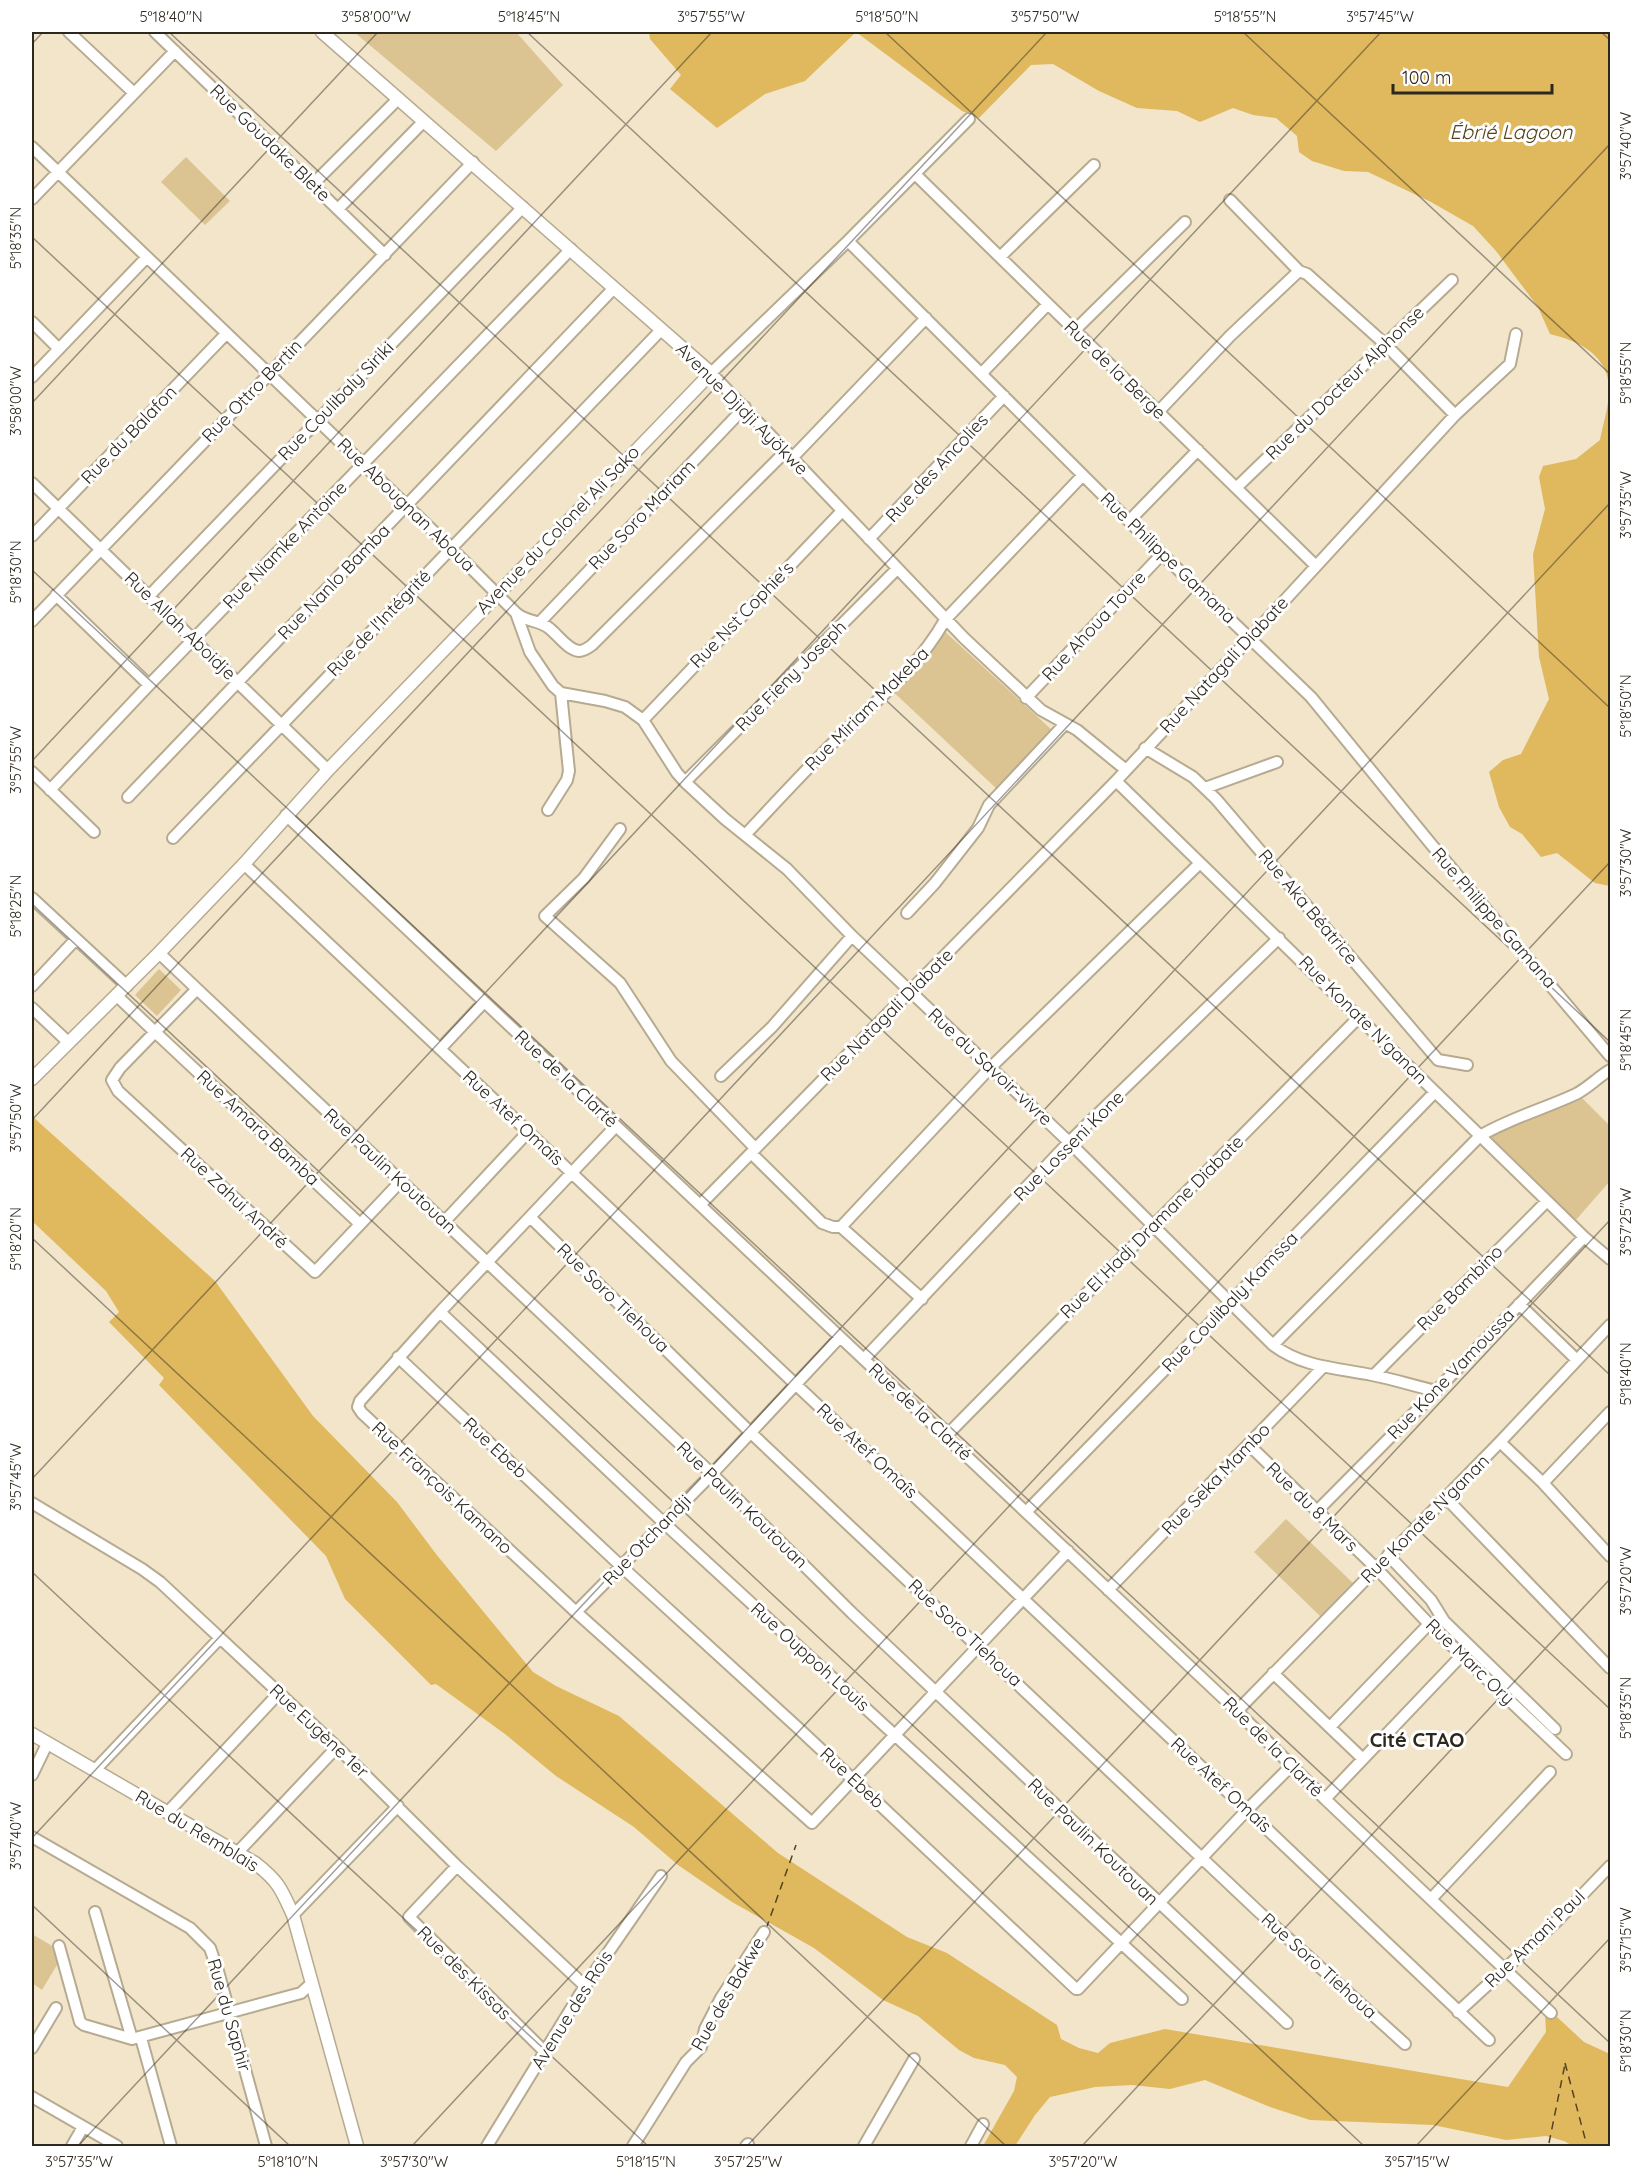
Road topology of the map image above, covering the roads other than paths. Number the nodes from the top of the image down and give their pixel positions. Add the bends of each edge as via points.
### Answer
1 (69, 32) edge
2 (155, 32) edge
3 (322, 32) edge
4 (174, 51) junction
5 (134, 93) junction
6 (398, 99) junction
7 (969, 119) dead end
8 (424, 121) junction
9 (32, 147) edge
10 (473, 162) junction
11 (1094, 165) dead end
12 (58, 172) junction
13 (915, 174) junction
14 (312, 185) junction
15 (32, 199) edge
16 (1230, 200) dead end
17 (522, 207) junction
18 (338, 209) junction
19 (1185, 222) dead end
20 (848, 240) junction
21 (571, 249) junction
22 (385, 255) junction
23 (147, 257) junction
24 (1000, 257) junction
25 (1299, 271) junction
26 (1452, 280) dead end
27 (614, 288) junction
28 (1047, 306) junction
29 (926, 318) junction
30 (32, 322) edge
31 (661, 330) junction
32 (1074, 331) junction
33 (226, 334) junction
34 (1516, 334) dead end
35 (1385, 344) junction
36 (59, 349) junction
37 (711, 372) junction
38 (269, 374) junction
39 (982, 374) junction
40 (32, 377) edge
41 (1004, 396) junction
42 (745, 407) junction
43 (1158, 412) junction
44 (1455, 415) junction
45 (317, 420) junction
46 (1198, 450) junction
47 (789, 454) junction
48 (363, 464) junction
49 (1083, 475) junction
50 (32, 483) edge
51 (1237, 487) junction
52 (407, 506) junction
53 (58, 508) junction
54 (842, 511) junction
55 (1129, 521) junction
56 (32, 536) edge
57 (869, 539) junction
58 (451, 548) junction
59 (100, 549) junction
60 (1162, 554) junction
61 (1316, 566) junction
62 (897, 569) junction
63 (497, 593) junction
64 (56, 595) junction
65 (149, 596) junction
66 (516, 613) junction
67 (945, 620) junction
68 (32, 621) edge
69 (540, 622) junction
70 (1250, 638) junction
71 (194, 639) junction
72 (238, 682) junction
73 (149, 685) junction
74 (561, 693) junction
75 (1026, 698) junction
76 (643, 720) junction
77 (282, 724) junction
78 (1064, 725) junction
79 (1145, 748) junction
80 (1276, 762) dead end
81 (328, 770) junction
82 (1126, 770) junction
83 (32, 772) edge
84 (1116, 781) junction
85 (685, 782) junction
86 (1205, 788) junction
87 (50, 790) junction
88 (128, 797) dead end
89 (548, 810) dead end
90 (286, 815) junction
91 (620, 829) dead end
92 (94, 832) dead end
93 (746, 834) junction
94 (173, 838) dead end
95 (244, 864) junction
96 (1199, 864) junction
97 (32, 898) edge
98 (907, 914) dead end
99 (852, 936) junction
100 (1280, 938) junction
101 (76, 939) junction
102 (159, 953) junction
103 (32, 986) edge
104 (127, 986) junction
105 (197, 989) junction
106 (910, 992) junction
107 (117, 996) junction
108 (484, 1002) junction
109 (32, 1008) edge
110 (1359, 1017) junction
111 (155, 1032) junction
112 (68, 1042) junction
113 (440, 1049) junction
114 (1611, 1056) edge
115 (1467, 1065) dead end
116 (990, 1068) junction
117 (1611, 1070) edge
118 (721, 1076) dead end
119 (32, 1079) edge
120 (1434, 1092) junction
121 (616, 1126) junction
122 (528, 1132) junction
123 (1480, 1136) junction
124 (1070, 1142) junction
125 (753, 1150) junction
126 (572, 1173) junction
127 (401, 1181) junction
128 (1547, 1202) junction
129 (700, 1205) junction
130 (530, 1217) junction
131 (444, 1222) junction
132 (360, 1224) junction
133 (1153, 1226) junction
134 (841, 1227) junction
135 (1584, 1237) junction
136 (1611, 1259) edge
137 (488, 1263) junction
138 (922, 1299) junction
139 (1230, 1302) junction
140 (1519, 1304) junction
141 (440, 1312) junction
142 (1611, 1325) edge
143 (840, 1337) junction
144 (1273, 1345) junction
145 (398, 1357) junction
146 (864, 1359) junction
147 (1577, 1360) junction
148 (1323, 1367) junction
149 (1374, 1375) junction
150 (796, 1384) junction
151 (1436, 1391) junction
152 (1611, 1412) edge
153 (750, 1432) junction
154 (946, 1436) junction
155 (1500, 1442) junction
156 (1249, 1445) junction
157 (712, 1474) junction
158 (1543, 1483) junction
159 (1445, 1497) junction
160 (32, 1503) edge
161 (1317, 1511) junction
162 (1026, 1512) junction
163 (664, 1523) junction
164 (1068, 1551) junction
165 (1388, 1555) junction
166 (1611, 1556) edge
167 (622, 1567) junction
168 (1376, 1568) junction
169 (1108, 1590) junction
170 (1024, 1599) junction
171 (576, 1612) junction
172 (1429, 1624) junction
173 (220, 1638) junction
174 (978, 1646) junction
175 (1462, 1655) junction
176 (1611, 1668) edge
177 (1273, 1673) junction
178 (935, 1691) junction
179 (279, 1693) junction
180 (1237, 1710) junction
181 (1330, 1727) junction
182 (1555, 1729) dead end
183 (32, 1734) edge
184 (895, 1734) junction
185 (47, 1744) junction
186 (338, 1747) junction
187 (1566, 1754) dead end
188 (1363, 1758) junction
189 (1291, 1766) junction
190 (95, 1770) junction
191 (1550, 1772) dead end
192 (32, 1776) edge
193 (853, 1779) junction
194 (1325, 1799) junction
195 (398, 1806) junction
196 (1247, 1810) junction
197 (168, 1812) junction
198 (32, 1837) edge
199 (237, 1853) junction
200 (1203, 1857) junction
201 (457, 1866) junction
202 (1611, 1866) edge
203 (661, 1876) dead end
204 (1431, 1899) junction
205 (1158, 1904) junction
206 (95, 1912) dead end
207 (293, 1915) junction
208 (764, 1932) dead end
209 (1120, 1944) junction
210 (59, 1946) dead end
211 (1505, 1968) junction
212 (311, 1984) junction
213 (585, 1986) junction
214 (1182, 1999) dead end
215 (56, 2008) dead end
216 (230, 2012) junction
217 (1458, 2012) junction
218 (1551, 2013) dead end
219 (1287, 2023) dead end
220 (136, 2038) junction
221 (1489, 2040) dead end
222 (33, 2043) edge
223 (1405, 2044) dead end
224 (545, 2052) junction
225 (914, 2059) dead end
226 (32, 2097) edge
227 (983, 2124) dead end
228 (83, 2127) junction
229 (72, 2146) edge
230 (117, 2146) edge
231 (171, 2146) edge
232 (266, 2146) edge
233 (357, 2146) edge
234 (487, 2146) edge
235 (633, 2146) edge
236 (864, 2146) edge
237 (971, 2146) edge

1 - 5 street
2 - 4 street, Rue Goudake Blete
3 - 6 street, Avenue Djidji Ayökwe
4 - 5 street
4 - 14 street, Rue Goudake Blete
5 - 12 street
6 - 8 street, Avenue Djidji Ayökwe
6 - 14 street
7 - 13 street, Avenue du Colonel Ali Sako
8 - 10 street, Avenue Djidji Ayökwe
8 - 18 street
9 - 12 street, Rue Abougnan Aboua
10 - 17 street, Avenue Djidji Ayökwe
10 - 22 street, Rue Ottro Bertin
11 - 24 street
12 - 15 street
12 - 23 street, Rue Abougnan Aboua
13 - 20 street, Avenue du Colonel Ali Sako
13 - 24 street, Rue de la Berge
14 - 18 street, Rue Goudake Blete
16 - 25 street
17 - 21 street, Avenue Djidji Ayökwe
17 - 45 street, Rue Coulibaly Siriki
18 - 22 street, Rue Goudake Blete
19 - 32 street
20 - 29 street, Rue Philippe Gamana
20 - 37 street, Avenue du Colonel Ali Sako
21 - 27 street, Avenue Djidji Ayökwe
21 - 48 street, Rue Niamke Antoine
22 - 38 street, Rue Ottro Bertin
23 - 33 street, Rue Abougnan Aboua
23 - 36 street
24 - 28 street, Rue de la Berge
25 - 35 street
25 - 43 street
26 - 35 street, Rue du Docteur Alphonse
27 - 31 street, Avenue Djidji Ayökwe
27 - 52 street, Rue Nanlo Bamba
28 - 32 street, Rue de la Berge
28 - 39 street
29 - 39 street, Rue Philippe Gamana
29 - 47 street
30 - 36 street
31 - 37 street, Avenue Djidji Ayökwe
31 - 58 street, Rue de l'Intégrité
32 - 43 street, Rue de la Berge
33 - 38 street, Rue Abougnan Aboua
33 - 53 street, Rue du Balafon
34 - 44 street, Rue Natagali Diabate via 1510,364
35 - 44 street
35 - 51 street, Rue du Docteur Alphonse
36 - 40 street
37 - 42 street, Avenue Djidji Ayökwe
37 - 63 street, Avenue du Colonel Ali Sako
38 - 45 street, Rue Abougnan Aboua
38 - 59 street, Rue Ottro Bertin
39 - 41 street, Rue Philippe Gamana
41 - 49 street, Rue Philippe Gamana
41 - 57 street, Rue des Ancolies
42 - 47 street, Avenue Djidji Ayökwe
42 - 69 street, Rue Soro Mariam
43 - 46 street, Rue de la Berge
44 - 61 street, Rue Natagali Diabate
45 - 48 street, Rue Abougnan Aboua
45 - 65 street, Rue Coulibaly Siriki
46 - 51 street, Rue de la Berge
46 - 55 street
47 - 54 street, Avenue Djidji Ayökwe
47 - 69 street, Rue Abougnan Aboua via 586,650 572,647
48 - 52 street, Rue Abougnan Aboua
48 - 71 street, Rue Niamke Antoine
49 - 55 street, Rue Philippe Gamana
49 - 67 street, Rue Miriam Makeba
50 - 53 street, Rue Allah Aboidje
51 - 61 street, Rue de la Berge
52 - 58 street, Rue Abougnan Aboua
52 - 72 street, Rue Nanlo Bamba
53 - 56 street, Rue du Balafon
53 - 59 street, Rue Allah Aboidje
54 - 57 street, Avenue Djidji Ayökwe
54 - 76 street, Rue Nst Cophie's
55 - 60 street, Rue Philippe Gamana
57 - 62 street, Avenue Djidji Ayökwe
58 - 63 street, Rue Abougnan Aboua
58 - 77 street, Rue de l'Intégrité
59 - 64 street, Rue Ottro Bertin
59 - 65 street, Rue Allah Aboidje
60 - 70 street, Rue Philippe Gamana
60 - 75 street, Rue Ahoua Toure
61 - 70 street, Rue Natagali Diabate
62 - 67 street, Avenue Djidji Ayökwe
62 - 85 street, Rue Fieny Joseph
63 - 66 street, Rue Abougnan Aboua
63 - 81 street, Avenue du Colonel Ali Sako
64 - 68 street, Rue Ottro Bertin
64 - 73 street
65 - 71 street, Rue Allah Aboidje
66 - 69 street, Rue Abougnan Aboua via 528,621
66 - 74 street via 536,662
67 - 75 street, Avenue Djidji Ayökwe
67 - 93 street, Rue Miriam Makeba via 916,663
70 - 79 street, Rue Natagali Diabate
70 - 114 street, Rue Philippe Gamana via 1311,697
71 - 72 street, Rue Allah Aboidje
71 - 73 street, Rue Niamke Antoine
72 - 77 street, Rue Allah Aboidje
72 - 88 street, Rue Nanlo Bamba
73 - 87 street, Rue Niamke Antoine
74 - 76 street, Rue du Savoir-vivre via 625,707
74 - 89 street via 569,771
75 - 78 street, Avenue Djidji Ayökwe
76 - 85 street, Rue du Savoir-vivre
77 - 81 street, Rue Allah Aboidje
77 - 94 street, Rue de l'Intégrité
78 - 82 street, Avenue Djidji Ayökwe via 1077,730
78 - 98 street via 989,805 978,828
79 - 82 street, Rue Natagali Diabate
79 - 86 street, Rue Aka Béatrice via 1173,763
80 - 86 street
81 - 90 street, Avenue du Colonel Ali Sako
82 - 84 street, Rue Natagali Diabate
83 - 87 street
84 - 96 street, Rue Konate N'ganan
84 - 106 street, Rue Natagali Diabate
85 - 93 street, Rue du Savoir-vivre
86 - 115 street, Rue Aka Béatrice via 1438,1060
87 - 92 street
90 - 95 street, Avenue du Colonel Ali Sako
90 - 108 street, Rue de la Clarté
91 - 125 street via 584,878 545,916 620,983 671,1062
93 - 99 street, Rue du Savoir-vivre via 787,869
95 - 102 street, Avenue du Colonel Ali Sako
95 - 113 street, Rue Atef Omaîs
96 - 100 street, Rue Konate N'ganan
96 - 116 street
97 - 101 street
99 - 106 street, Rue du Savoir-vivre
99 - 118 street via 772,1027
100 - 110 street, Rue Konate N'ganan
100 - 124 street, Rue Losseni Kone
101 - 103 street
101 - 104 street
102 - 104 street, Avenue du Colonel Ali Sako
102 - 105 street, Rue Paulin Koutouan
104 - 107 street, Avenue du Colonel Ali Sako
105 - 111 street
105 - 127 street, Rue Paulin Koutouan
106 - 116 street, Rue du Savoir-vivre
106 - 125 street, Rue Natagali Diabate
107 - 111 street, Rue Amara Bamba
107 - 112 street, Avenue du Colonel Ali Sako
108 - 113 street
108 - 121 street, Rue de la Clarté
109 - 112 street
110 - 120 street, Rue Konate N'ganan
110 - 133 street, Rue El Hadj Dramane Diabate
111 - 132 street, Rue Amara Bamba
111 - 132 street, Rue Zahui André via 112,1080 118,1091 315,1272
112 - 119 street, Avenue du Colonel Ali Sako
113 - 122 street, Rue Atef Omaîs
116 - 124 street, Rue du Savoir-vivre
116 - 134 street
117 - 123 street via 1579,1093
120 - 123 street, Rue Konate N'ganan
120 - 139 street, Rue Coulibaly Kamssa
121 - 126 street, Rue François Kamano
121 - 129 street, Rue de la Clarté
122 - 126 street, Rue Atef Omaîs
122 - 131 street
123 - 128 street, Rue Konate N'ganan
123 - 144 street
124 - 133 street, Rue du Savoir-vivre
124 - 138 street, Rue Losseni Kone
125 - 129 street, Rue Natagali Diabate
125 - 134 street via 822,1223
126 - 130 street, Rue François Kamano
126 - 150 street, Rue Atef Omaîs
127 - 131 street, Rue Paulin Koutouan
127 - 132 street, Rue Zahui André
128 - 135 street, Rue Konate N'ganan
128 - 149 street, Rue Bambino
129 - 143 street, Rue de la Clarté
130 - 137 street, Rue François Kamano
130 - 153 street, Rue Soro Tiehoua
131 - 137 street, Rue Paulin Koutouan
133 - 139 street, Rue du Savoir-vivre
133 - 154 street, Rue El Hadj Dramane Diabate
134 - 138 street
135 - 136 street, Rue Konate N'ganan
135 - 140 street, Rue Kone Vamoussa
137 - 141 street, Rue François Kamano
137 - 157 street, Rue Paulin Koutouan
138 - 146 street, Rue Losseni Kone
139 - 144 street, Rue du Savoir-vivre
139 - 162 street, Rue Coulibaly Kamssa
140 - 147 street
140 - 151 street, Rue Kone Vamoussa
141 - 145 street, Rue François Kamano
141 - 163 street, Rue Ouppoh Louis
142 - 147 street, Rue Konate N'ganan
143 - 146 street, Rue de la Clarté
143 - 150 street, Rue Otchandji
144 - 148 street, Rue du Savoir-vivre via 1297,1360
145 - 167 street, Rue Ebeb
145 - 171 street, Rue François Kamano via 360,1401 362,1413
146 - 154 street, Rue de la Clarté
147 - 155 street, Rue Konate N'ganan
148 - 149 street, Rue du Savoir-vivre
148 - 156 street, Rue Seka Mambo
149 - 151 street, Rue du Savoir-vivre
150 - 153 street, Rue Otchandji
150 - 170 street, Rue Atef Omaîs
151 - 161 street, Rue Kone Vamoussa
152 - 158 street
153 - 157 street, Rue Otchandji
153 - 174 street, Rue Soro Tiehoua
154 - 162 street, Rue de la Clarté
155 - 158 street
155 - 159 street, Rue Konate N'ganan
156 - 161 street, Rue du 8 Mars
156 - 169 street, Rue Seka Mambo
157 - 163 street, Rue Otchandji
157 - 178 street, Rue Paulin Koutouan
158 - 166 street
159 - 165 street, Rue Konate N'ganan
159 - 176 street
160 - 173 street, Rue Eugène 1er via 142,1569
161 - 168 street, Rue du 8 Mars
162 - 164 street, Rue de la Clarté
163 - 167 street, Rue Otchandji
163 - 184 street, Rue Ouppoh Louis
164 - 169 street, Rue de la Clarté
164 - 170 street
165 - 168 street, Rue Konate N'ganan
165 - 182 street via 1431,1600 1444,1621
167 - 171 street, Rue Otchandji
167 - 193 street, Rue Ebeb
168 - 172 street, Rue Marc Ory
168 - 177 street, Rue Konate N'ganan
169 - 180 street, Rue de la Clarté
170 - 174 street
170 - 196 street, Rue Atef Omaîs
171 - 193 street, Rue François Kamano via 812,1823
172 - 175 street, Rue Marc Ory
172 - 181 street
173 - 179 street, Rue Eugène 1er
173 - 190 street
174 - 178 street
174 - 200 street, Rue Soro Tiehoua
175 - 187 street, Rue Marc Ory
175 - 188 street
177 - 180 street, Rue Konate N'ganan
177 - 181 street
178 - 184 street
178 - 205 street, Rue Paulin Koutouan
179 - 186 street, Rue Eugène 1er
179 - 197 street
180 - 189 street, Rue de la Clarté
181 - 188 street
183 - 185 street, Rue du Remblais
184 - 193 street
184 - 209 street, Rue Ouppoh Louis
185 - 190 street, Rue du Remblais
185 - 192 street
186 - 195 street, Rue Eugène 1er
186 - 199 street
188 - 194 street
189 - 194 street, Rue de la Clarté
189 - 196 street, Rue Ebeb
190 - 197 street, Rue du Remblais
191 - 204 street
193 - 209 street, Rue Ebeb via 1076,1989
194 - 204 street, Rue de la Clarté
195 - 201 street, Rue Eugène 1er
195 - 207 street
196 - 200 street, Rue Ebeb
196 - 217 street, Rue Atef Omaîs
197 - 199 street, Rue du Remblais
198 - 216 street, Rue du Saphir via 202,1938 210,1948
199 - 207 street, Rue du Remblais via 278,1883
200 - 205 street, Rue Ebeb
200 - 223 street, Rue Soro Tiehoua
201 - 213 street, Rue Eugène 1er
201 - 224 street, Rue des Kissas via 409,1917
202 - 211 street, Rue Amani Paul
203 - 213 street, Avenue des Rois
204 - 211 street, Rue de la Clarté
205 - 209 street, Rue Ebeb
205 - 219 street, Rue Paulin Koutouan
206 - 220 street
207 - 212 street, Rue du Remblais
208 - 235 street, Rue des Bakwe via 721,1998 700,2047 686,2062
209 - 214 street, Rue Ouppoh Louis
210 - 220 street via 80,2022
211 - 217 street, Rue Amani Paul
211 - 218 street, Rue de la Clarté
212 - 216 street via 301,1993
212 - 233 street, Rue du Remblais
213 - 224 street, Avenue des Rois
215 - 222 street
216 - 220 street
216 - 232 street, Rue du Saphir
217 - 221 street, Rue Atef Omaîs
220 - 231 street
224 - 234 street, Avenue des Rois
225 - 236 street
226 - 228 street
227 - 237 street
228 - 229 street
228 - 230 street

